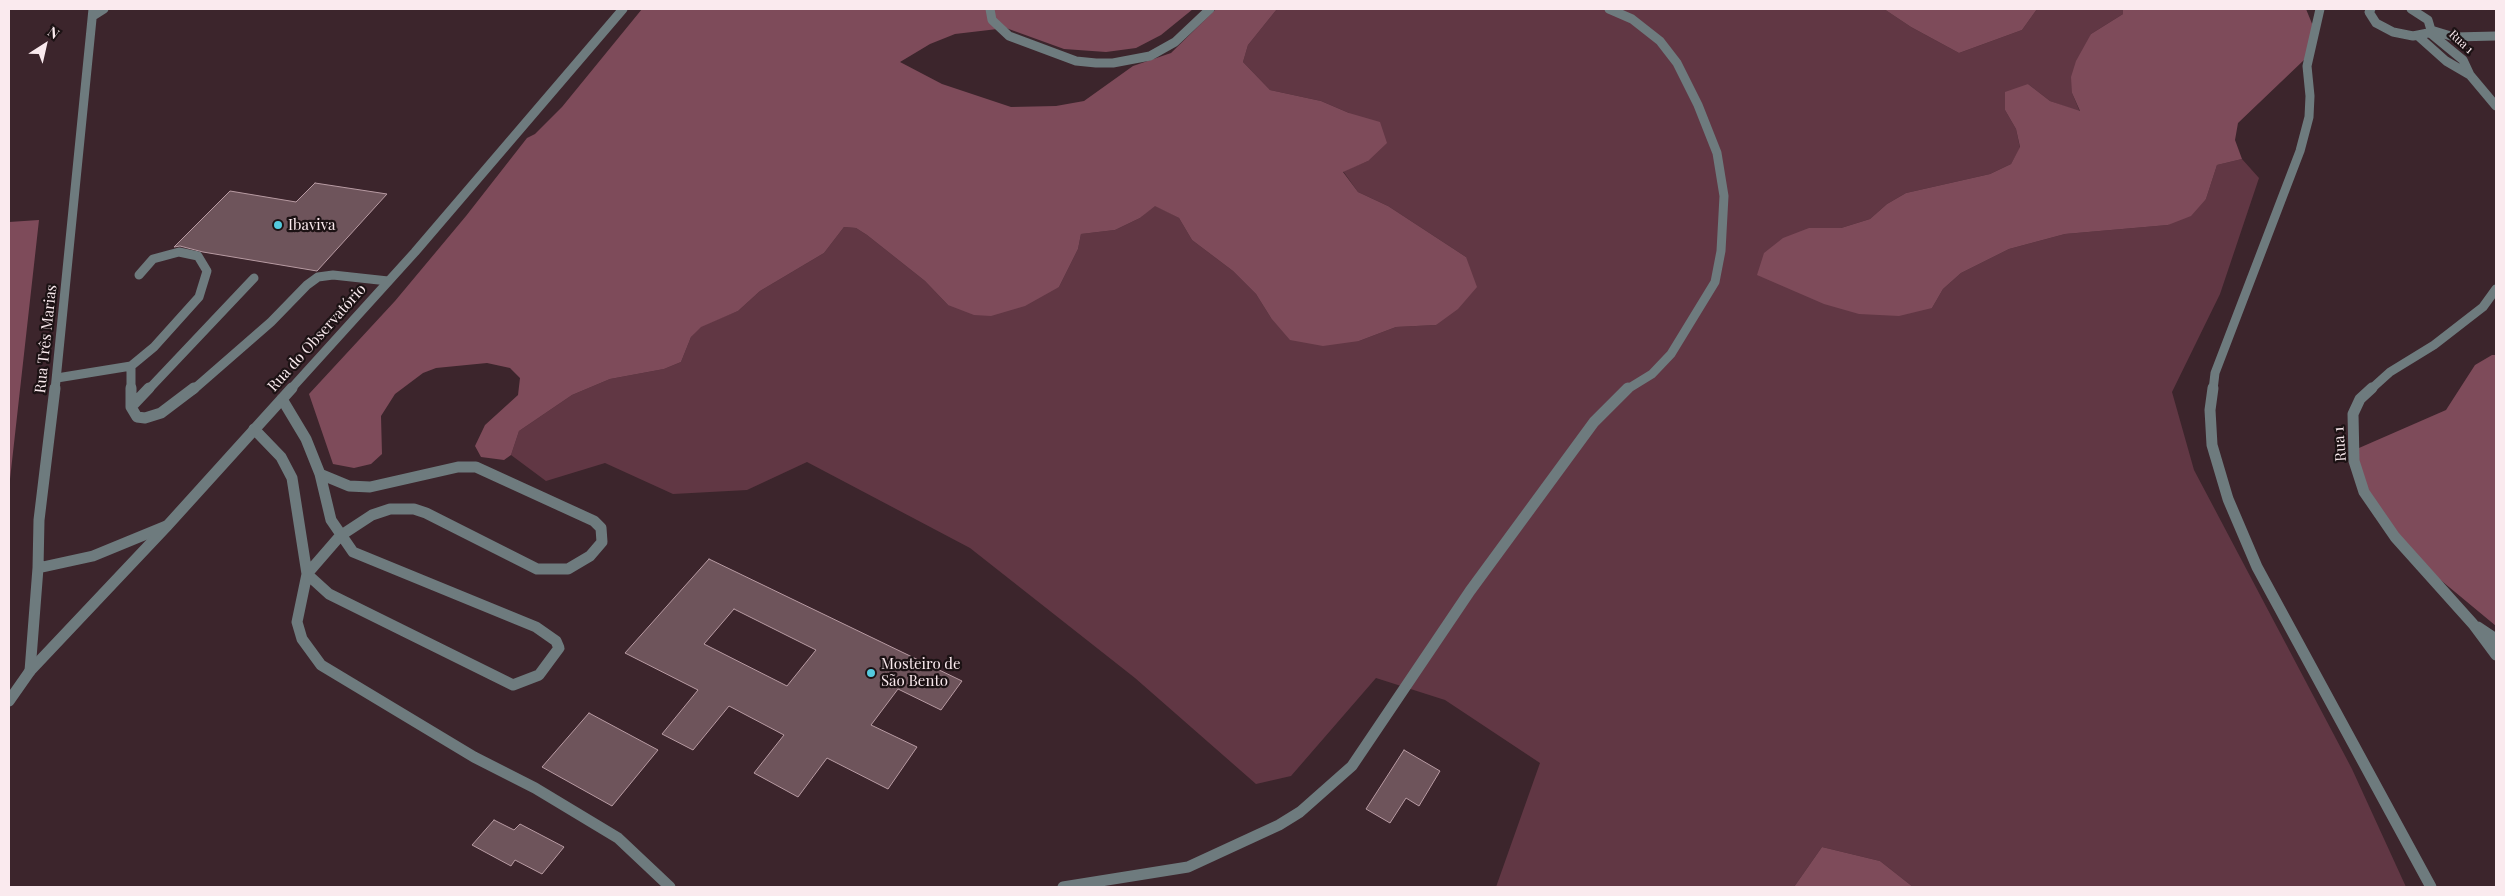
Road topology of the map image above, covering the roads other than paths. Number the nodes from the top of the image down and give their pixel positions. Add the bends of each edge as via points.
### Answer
1 (104, 9) edge
2 (623, 9) edge
3 (990, 9) edge
4 (1210, 9) edge
5 (1609, 9) edge
6 (2320, 9) edge
7 (2371, 9) edge
8 (2411, 9) edge
9 (93, 13) edge
10 (2430, 31) junction
11 (2418, 36) junction
12 (2496, 36) edge
13 (2470, 75) junction
14 (2496, 106) edge
15 (139, 275) dead end
16 (254, 278) dead end
17 (388, 281) junction
18 (2496, 289) edge
19 (130, 366) junction
20 (57, 378) junction
21 (282, 399) junction
22 (131, 406) junction
23 (254, 429) junction
24 (320, 474) junction
25 (167, 526) junction
26 (340, 536) junction
27 (38, 568) junction
28 (307, 574) junction
29 (2473, 624) junction
30 (2496, 639) edge
31 (2496, 655) edge
32 (27, 675) junction
33 (9, 689) edge
34 (9, 701) edge
35 (670, 887) edge
36 (1063, 887) edge
37 (2431, 887) edge

1 - 9 street
2 - 17 street, Rua do Observatório
3 - 4 street via 992,20 1009,36 1076,61 1096,63 1150,56 1175,42
5 - 36 street via 1632,19 1660,41 1677,63 1698,104 1717,153 1724,196 1721,251 1715,282 1695,318 1671,354 1652,374 1622,392 1594,422 1470,591 1352,766 1300,812 1279,825 1188,867
6 - 37 street via 2307,66 2309,118 2300,151 2216,373 2210,410 2212,445 2228,498 2258,567
7 - 11 street via 2371,17 2383,28
8 - 10 street, Rua 1 via 2428,20
9 - 20 street, Rua Três Marias
10 - 11 street
10 - 12 street via 2454,37
10 - 13 street, Rua 1 via 2463,60
11 - 13 street, Rua 1 via 2446,61
13 - 14 street, Rua 1
15 - 19 street via 153,259 179,252 198,256 207,271 199,297 154,347
16 - 22 street
17 - 21 street, Rua do Observatório
17 - 22 street via 333,275 318,277 203,382 161,413 137,418
18 - 29 street, Rua 1 via 2484,307 2434,345 2390,372 2360,399 2353,414 2354,461 2364,492 2394,537
19 - 20 street
19 - 22 street
20 - 27 street, Rua Três Marias via 39,520
21 - 23 street, Rua do Observatório
21 - 24 street via 306,439
23 - 25 street, Rua do Observatório
23 - 28 street via 281,457 292,478
24 - 26 street via 331,520
24 - 26 street via 349,486 370,487 458,467 476,468 594,521 601,528 602,542 590,556 568,569 537,569 414,509 390,509 372,515
25 - 27 street via 93,556
25 - 32 street, Rua do Observatório
26 - 28 street
26 - 28 street via 353,552 536,627 556,641 559,648 539,675 513,686 329,594
27 - 32 street, Rua Três Marias
28 - 35 street via 296,622 302,638 321,665 618,838
29 - 30 street, Rua 1
29 - 31 street, Rua 1
32 - 33 street, Rua do Observatório
32 - 34 street, Rua do Observatório

